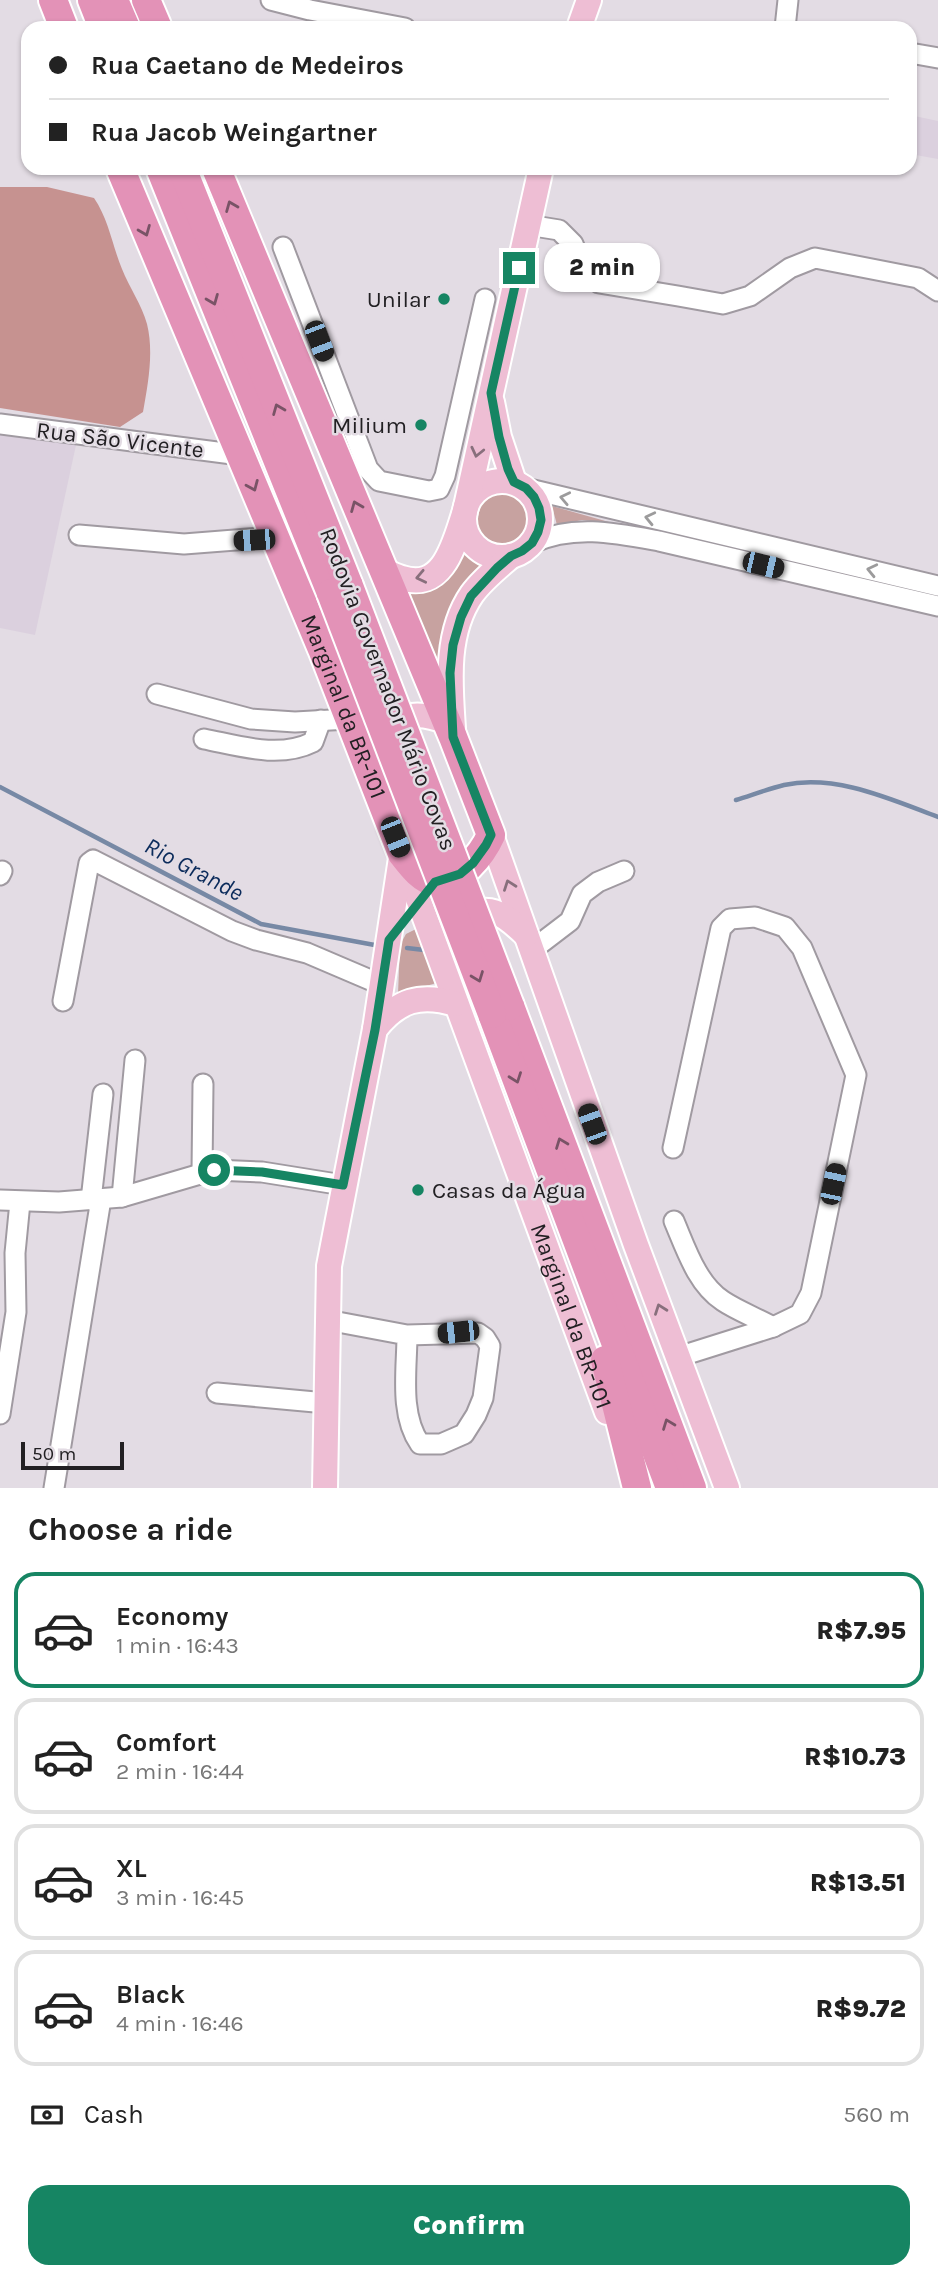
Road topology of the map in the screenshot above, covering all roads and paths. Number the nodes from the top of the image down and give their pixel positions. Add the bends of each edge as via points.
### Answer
1 (53, 0) edge
2 (92, 0) edge
3 (114, 0) edge
4 (146, 0) edge
5 (271, 0) edge
6 (589, 0) edge
7 (788, 0) edge
8 (291, 3) edge
9 (61, 21) edge
10 (100, 21) edge
11 (123, 21) edge
12 (155, 21) edge
13 (373, 21) edge
14 (582, 21) edge
15 (786, 21) edge
16 (917, 54) edge
17 (938, 58) edge
18 (123, 175) edge
19 (148, 175) edge
20 (163, 175) edge
21 (185, 175) edge
22 (219, 175) edge
23 (539, 175) edge
24 (528, 225) junction
25 (283, 247) dead end
26 (194, 253) junction
27 (299, 290) junction
28 (938, 291) edge
29 (485, 299) dead end
30 (271, 300) junction
31 (491, 393) junction
32 (0, 424) edge
33 (240, 455) junction
34 (520, 485) junction
35 (465, 511) junction
36 (79, 535) dead end
37 (274, 537) junction
38 (532, 543) junction
39 (511, 556) junction
40 (382, 570) junction
41 (938, 586) edge
42 (340, 590) junction
43 (938, 606) edge
44 (404, 621) junction
45 (322, 649) junction
46 (157, 694) dead end
47 (349, 719) junction
48 (321, 720) junction
49 (450, 730) junction
50 (204, 739) dead end
51 (365, 760) junction
52 (491, 835) junction
53 (402, 854) junction
54 (624, 871) dead end
55 (427, 893) junction
56 (389, 940) junction
57 (529, 943) junction
58 (445, 973) junction
59 (382, 985) junction
60 (63, 1001) dead end
61 (456, 1004) junction
62 (501, 1010) junction
63 (375, 1030) junction
64 (135, 1060) dead end
65 (203, 1084) dead end
66 (103, 1094) dead end
67 (673, 1149) dead end
68 (202, 1172) junction
69 (343, 1185) junction
70 (122, 1197) junction
71 (96, 1199) junction
72 (0, 1200) edge
73 (20, 1202) junction
74 (674, 1221) dead end
75 (572, 1228) junction
76 (327, 1320) junction
77 (773, 1326) junction
78 (407, 1335) junction
79 (678, 1357) junction
80 (217, 1393) dead end
81 (326, 1404) junction
82 (0, 1414) edge
83 (54, 1488) edge
84 (325, 1488) edge
85 (636, 1488) edge
86 (670, 1488) edge
87 (692, 1488) edge
88 (727, 1488) edge

1 - 9 highway
2 - 10 highway
3 - 11 highway
4 - 12 highway
5 - 8 street
6 - 14 main road
7 - 15 street
8 - 13 street
16 - 17 street
18 -> 33 highway, Marginal da BR-101
19 - 26 highway
20 - 26 highway, Rodovia Governador Mário Covas
42 -> 21 highway, Rodovia Governador Mário Covas
30 -> 22 highway
23 - 24 main road
24 - 28 street via 559,230 573,244 584,270 599,283 723,304 751,296 790,268 815,258 918,278
24 - 31 main road
25 - 27 street
26 -> 42 highway, Rodovia Governador Mário Covas
27 - 29 street via 368,469 379,481 429,491 439,489 445,476
27 - 30 street
40 -> 30 highway
31 - 34 main road via 499,437
31 -> 35 main road
32 - 33 street, Rua São Vicente
33 -> 37 highway, Marginal da BR-101
34 - 35 main road via 501,480 489,483 469,499
34 - 38 main road via 539,508 541,520
41 -> 34 street
35 - 39 main road via 464,524 475,546 486,554
35 -> 40 main road via 452,552 439,572 416,580
36 - 37 street via 184,544
37 - 45 highway, Marginal da BR-101
38 - 39 main road
38 - 43 street via 576,531 616,533
39 - 49 main road via 484,580 461,617 450,673
40 - 44 highway
42 - 62 highway, Rodovia Governador Mário Covas, bridge
44 - 45 highway via 398,651 391,662 375,671 357,673 341,667
44 - 49 highway
45 - 47 highway, Marginal da BR-101
46 - 48 street via 251,719
47 - 48 street
47 - 51 highway, Marginal da BR-101
48 - 50 street via 313,742 300,748 266,751
49 - 51 main road via 435,717 407,715 377,732
49 - 52 highway
51 - 53 highway, Marginal da BR-101
52 - 55 highway via 473,863
57 -> 52 main road
53 - 55 highway via 421,875
53 - 56 main road
54 - 57 street via 582,894 570,921
55 - 56 main road
55 - 58 main road, Marginal da BR-101
56 - 59 main road
57 - 58 main road via 506,916 489,911 469,913 454,922 445,939
79 -> 57 main road
58 - 61 main road, Marginal da BR-101
59 - 60 street via 307,953 232,931 93,860
59 - 63 main road
61 - 63 main road via 420,999 402,1004
61 - 85 main road, Marginal da BR-101
62 -> 75 highway, Rodovia Governador Mário Covas
87 -> 62 highway, Rodovia Governador Mário Covas
63 - 69 main road
64 - 70 street
65 - 68 street
66 - 71 street
67 - 77 street via 721,928 730,919 755,917 785,927 802,948 856,1075 811,1293 800,1314
68 - 69 street via 262,1172
68 - 70 street
69 - 76 main road via 329,1266
70 - 71 street
71 - 73 street
71 - 83 street
72 - 73 street
73 - 82 street via 16,1312
74 - 77 street via 705,1283 722,1301
75 - 85 highway
75 - 86 highway, Rodovia Governador Mário Covas
76 - 78 street
76 - 81 main road
77 - 79 street
78 - 78 street via 478,1333 490,1346 483,1398 464,1434 441,1444 420,1444 412,1432 406,1398
79 - 88 main road
80 - 81 street
81 - 84 main road

